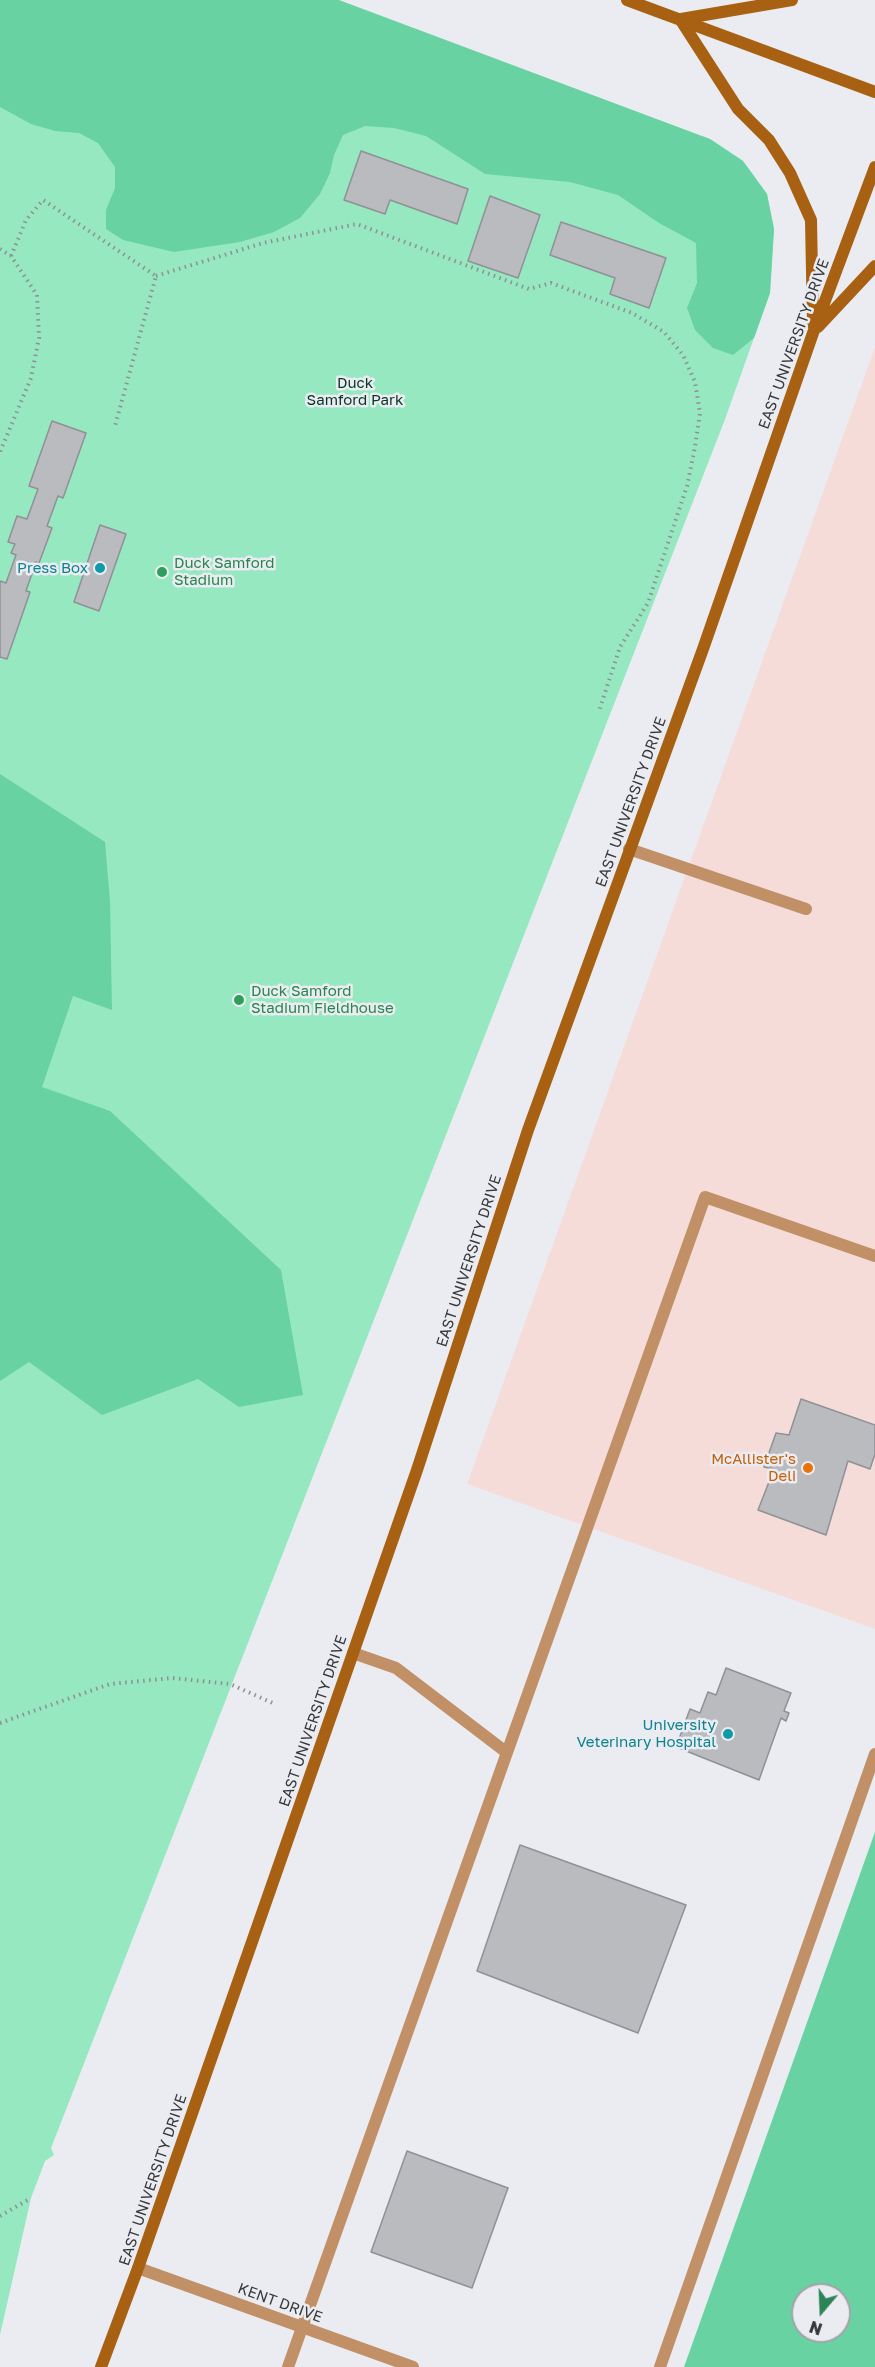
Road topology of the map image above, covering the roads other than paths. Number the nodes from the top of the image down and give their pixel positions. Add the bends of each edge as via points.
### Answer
1 (627, 0) edge
2 (792, 0) edge
3 (680, 19) junction
4 (875, 92) edge
5 (875, 167) edge
6 (875, 266) edge
7 (813, 333) junction
8 (629, 849) junction
9 (806, 909) dead end
10 (875, 1256) edge
11 (352, 1653) junction
12 (506, 1752) junction
13 (875, 1754) edge
14 (138, 2268) junction
15 (301, 2327) junction
16 (102, 2367) edge
17 (288, 2367) edge
18 (413, 2367) edge
19 (660, 2367) edge

1 - 3 main road
2 - 3 main road
3 - 4 main road
3 - 7 main road via 738,109 769,140 790,173 811,220
5 - 7 main road, EAST UNIVERSITY DRIVE
6 - 7 main road
7 - 8 main road, EAST UNIVERSITY DRIVE
8 - 9 street
8 - 11 main road, EAST UNIVERSITY DRIVE via 528,1130 417,1470
10 - 12 street via 705,1197
11 - 12 street via 396,1668
11 - 14 main road, EAST UNIVERSITY DRIVE
12 - 15 street
13 - 19 street
14 - 15 street, KENT DRIVE
14 - 16 main road, EAST UNIVERSITY DRIVE
15 - 17 street
15 - 18 street, KENT DRIVE

